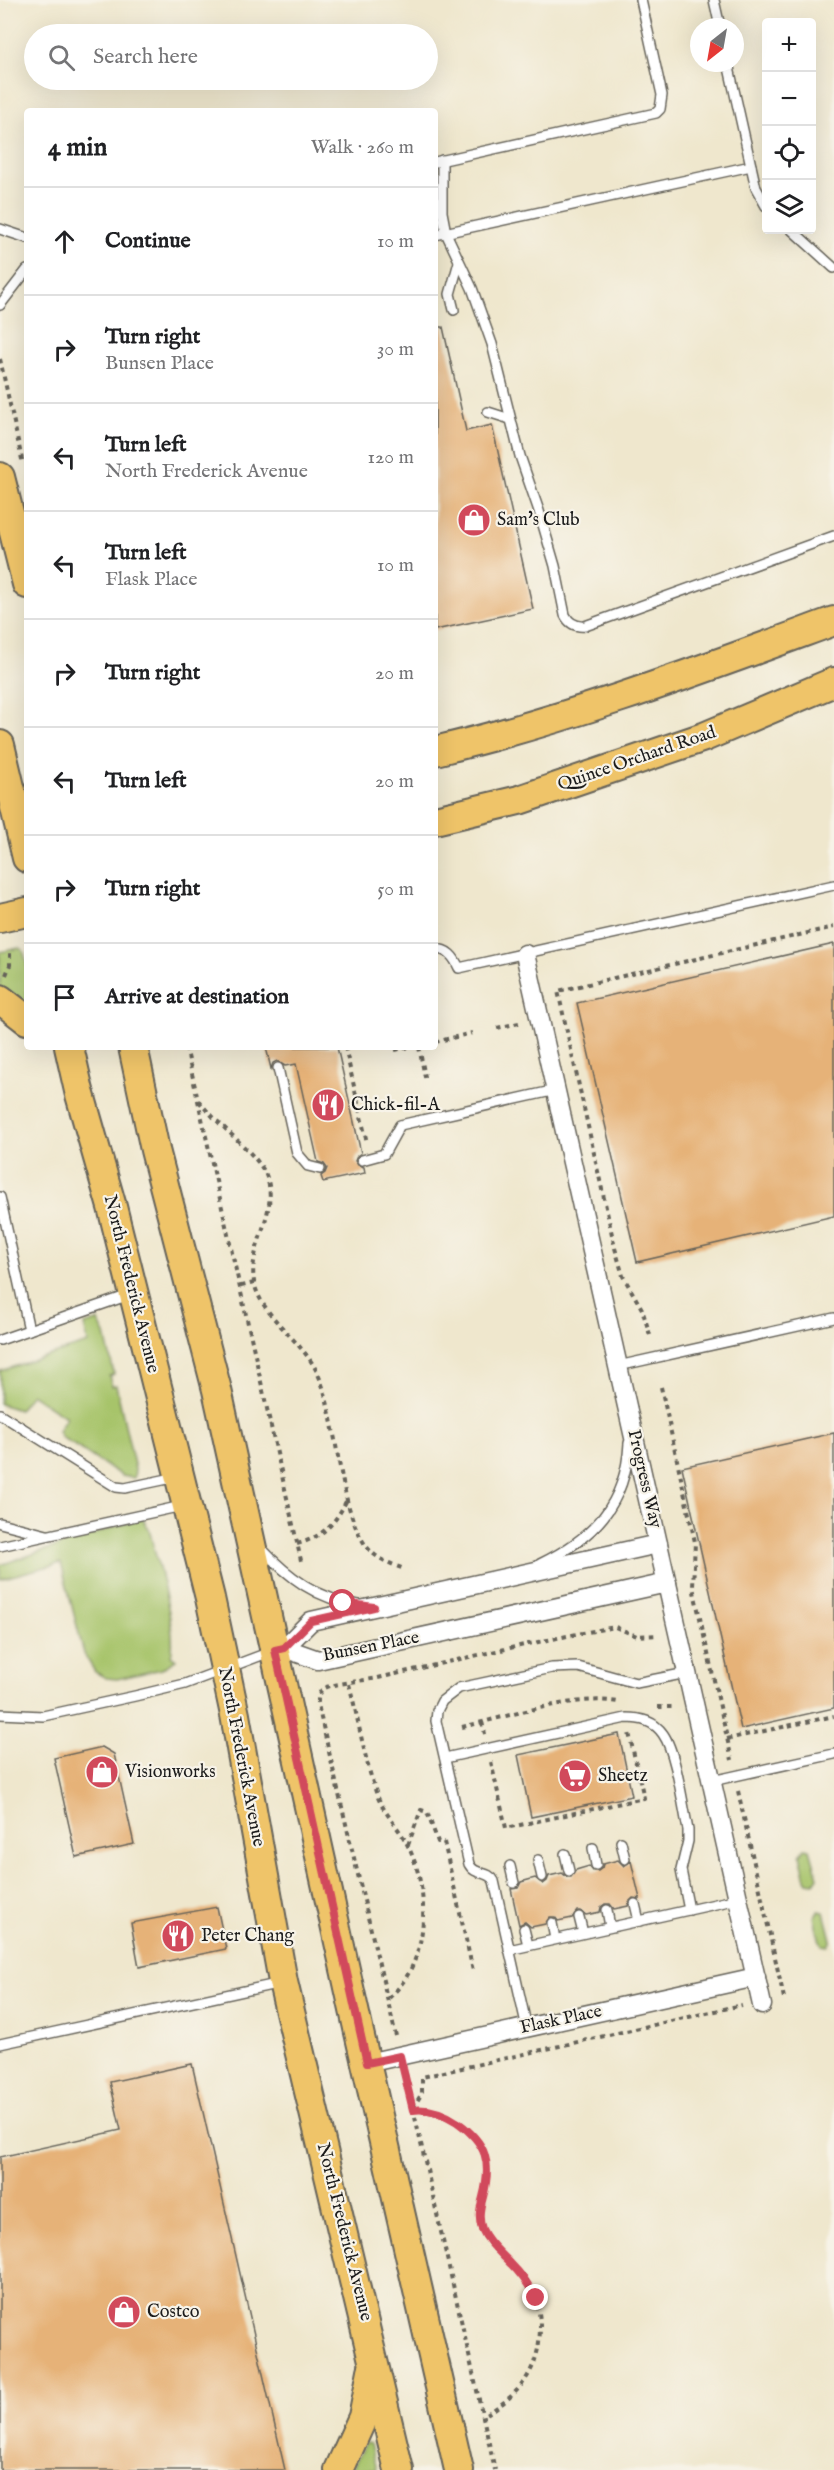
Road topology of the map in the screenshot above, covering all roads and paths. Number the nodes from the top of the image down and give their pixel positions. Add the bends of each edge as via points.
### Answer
1 (641, 0) edge
2 (714, 0) edge
3 (718, 18) edge
4 (730, 72) edge
5 (438, 161) edge
6 (751, 166) junction
7 (762, 199) edge
8 (0, 229) edge
9 (446, 232) junction
10 (438, 234) edge
11 (796, 234) edge
12 (24, 237) edge
13 (459, 262) junction
14 (834, 268) edge
15 (24, 274) edge
16 (0, 305) edge
17 (454, 310) dead end
18 (0, 359) edge
19 (488, 412) dead end
20 (510, 419) junction
21 (12, 475) edge
22 (834, 536) edge
23 (24, 562) edge
24 (834, 621) edge
25 (834, 682) edge
26 (0, 745) edge
27 (438, 750) edge
28 (438, 819) edge
29 (20, 850) edge
30 (834, 885) edge
31 (24, 913) edge
32 (0, 918) edge
33 (834, 927) edge
34 (438, 950) edge
35 (10, 951) dead end
36 (525, 954) junction
37 (2, 989) edge
38 (24, 1016) edge
39 (519, 1023) dead end
40 (497, 1028) dead end
41 (472, 1033) dead end
42 (438, 1041) edge
43 (53, 1050) edge
44 (70, 1050) edge
45 (187, 1050) edge
46 (346, 1050) edge
47 (420, 1050) edge
48 (137, 1054) edge
49 (353, 1060) dead end
50 (348, 1061) junction
51 (278, 1068) dead end
52 (426, 1082) dead end
53 (556, 1090) junction
54 (79, 1091) junction
55 (199, 1101) junction
56 (366, 1160) joint
57 (320, 1169) dead end
58 (0, 1197) edge
59 (255, 1283) junction
60 (240, 1286) junction
61 (134, 1294) junction
62 (834, 1318) edge
63 (29, 1330) junction
64 (650, 1335) dead end
65 (0, 1340) edge
66 (618, 1366) junction
67 (661, 1387) dead end
68 (0, 1414) edge
69 (631, 1422) junction
70 (179, 1476) junction
71 (347, 1499) junction
72 (186, 1505) junction
73 (0, 1522) edge
74 (249, 1534) junction
75 (49, 1536) junction
76 (297, 1544) junction
77 (658, 1544) junction
78 (0, 1546) edge
79 (303, 1569) dead end
80 (404, 1569) dead end
81 (517, 1576) junction
82 (667, 1582) junction
83 (374, 1607) junction
84 (280, 1649) junction
85 (225, 1669) junction
86 (687, 1673) junction
87 (349, 1684) dead end
88 (322, 1689) dead end
89 (652, 1707) dead end
90 (674, 1707) dead end
91 (0, 1714) edge
92 (834, 1716) edge
93 (626, 1718) junction
94 (482, 1722) junction
95 (462, 1726) dead end
96 (727, 1740) junction
97 (488, 1749) junction
98 (834, 1754) edge
99 (445, 1758) junction
100 (732, 1764) dead end
101 (712, 1781) junction
102 (621, 1842) dead end
103 (408, 1845) junction
104 (593, 1848) dead end
105 (565, 1854) dead end
106 (625, 1859) dead end
107 (538, 1860) dead end
108 (596, 1865) dead end
109 (510, 1866) dead end
110 (569, 1871) dead end
111 (542, 1877) dead end
112 (514, 1883) dead end
113 (738, 1899) junction
114 (635, 1904) dead end
115 (607, 1910) dead end
116 (689, 1910) junction
117 (579, 1917) dead end
118 (639, 1921) junction
119 (552, 1923) dead end
120 (610, 1927) junction
121 (524, 1929) dead end
122 (583, 1933) junction
123 (555, 1939) junction
124 (528, 1945) junction
125 (509, 1950) junction
126 (473, 1971) dead end
127 (756, 1977) junction
128 (283, 1982) junction
129 (387, 2000) junction
130 (762, 2005) dead end
131 (527, 2028) junction
132 (0, 2044) edge
133 (400, 2056) junction
134 (367, 2063) junction
135 (413, 2110) junction
136 (375, 2360) junction
137 (483, 2416) junction
138 (462, 2465) edge
139 (339, 2470) edge
140 (399, 2470) edge
141 (495, 2470) edge

1 - 5 lane via 662,95 656,113
2 - 3 lane
4 - 6 lane
5 - 9 lane
6 - 7 lane
6 - 9 lane
8 - 12 lane
9 - 10 lane
9 - 13 lane
11 - 14 lane
13 - 17 lane via 450,294
13 - 20 lane via 492,344
15 - 16 lane
18 - 21 path
19 - 20 lane
20 - 22 lane via 566,615 576,626
21 - 23 main road
24 - 27 main road via 583,710
25 - 28 main road, Quince Orchard Road via 704,737 519,800
26 - 29 main road
30 - 36 lane
31 - 32 main road
33 - 64 path via 558,991 623,1276 642,1309
34 - 36 lane via 449,952 459,968
35 - 37 path
36 - 53 street, Progress Way
37 - 38 main road
39 - 40 path
41 - 42 path
43 - 54 main road
44 - 54 main road, North Frederick Avenue
45 - 55 path
46 - 50 path
47 - 52 path
48 - 74 main road via 155,1150 218,1390
49 - 50 path
50 - 56 path
51 - 57 lane via 297,1153 308,1166
53 - 56 lane via 400,1125 386,1151
53 - 66 street, Progress Way
54 - 61 main road, North Frederick Avenue
55 - 59 path via 259,1162 266,1176 270,1201 256,1247
55 - 60 path
58 - 63 lane
59 - 60 path
59 - 71 path via 261,1301 317,1371
60 - 76 path
61 - 63 lane
61 - 70 main road, North Frederick Avenue
62 - 66 lane
63 - 65 lane
66 - 69 street, Progress Way
67 - 96 path via 695,1542 693,1587
68 - 70 lane via 116,1487
69 - 77 street, Progress Way
69 - 81 lane via 624,1478 604,1516 573,1546
70 - 72 main road, North Frederick Avenue
71 - 76 path via 324,1533
71 - 80 path via 363,1542 374,1554
72 - 75 lane
72 - 85 main road, North Frederick Avenue
73 - 75 lane
74 - 83 lane via 278,1566 305,1587 343,1603
74 - 84 main road
75 - 78 lane
76 - 79 path
77 - 81 street, Bunsen Place
77 - 82 street, Progress Way
81 - 83 street, Bunsen Place
82 - 84 street, Bunsen Place via 318,1660
82 - 86 street, Progress Way
83 - 84 street, Bunsen Place via 311,1621
84 - 85 lane
84 - 134 main road
85 - 91 lane via 185,1684 49,1715
85 - 128 main road, North Frederick Avenue
86 - 99 lane via 636,1683 561,1666 459,1688 442,1701 437,1711
86 - 101 street, Progress Way
87 - 103 path via 378,1798
88 - 129 path via 318,1699 320,1712
89 - 90 path
92 - 96 path
93 - 94 path via 623,1703 599,1700
93 - 97 lane
93 - 97 path via 644,1798 506,1828
93 - 116 lane via 652,1723 669,1746 689,1835 681,1870
94 - 95 path
94 - 97 path
96 - 100 path
97 - 99 lane
98 - 101 lane
99 - 125 lane via 469,1864 474,1871 492,1878
101 - 113 street, Progress Way
102 - 106 lane
103 - 126 path via 421,1810 428,1812 438,1842 446,1841
103 - 129 path via 419,1877 423,1912 412,1966
104 - 108 lane
105 - 110 lane
107 - 111 lane
109 - 112 lane
113 - 116 lane
113 - 127 street, Progress Way
114 - 118 lane
115 - 120 lane
116 - 118 lane
117 - 122 lane
118 - 120 lane
119 - 123 lane
120 - 122 lane
121 - 124 lane
122 - 123 lane
123 - 124 lane
124 - 125 lane
125 - 131 lane
127 - 130 street, Progress Way
127 - 131 street, Flask Place
128 - 132 lane
128 - 136 main road, North Frederick Avenue
129 - 133 path
131 - 133 street, Flask Place
133 - 134 street, Flask Place
133 - 135 path
134 - 138 main road
135 - 137 path
135 - 137 path via 448,2117 485,2150 489,2167 479,2216 481,2227 536,2298 540,2342 535,2362 516,2392
136 - 139 main road via 363,2417
136 - 140 main road, North Frederick Avenue
137 - 141 path

